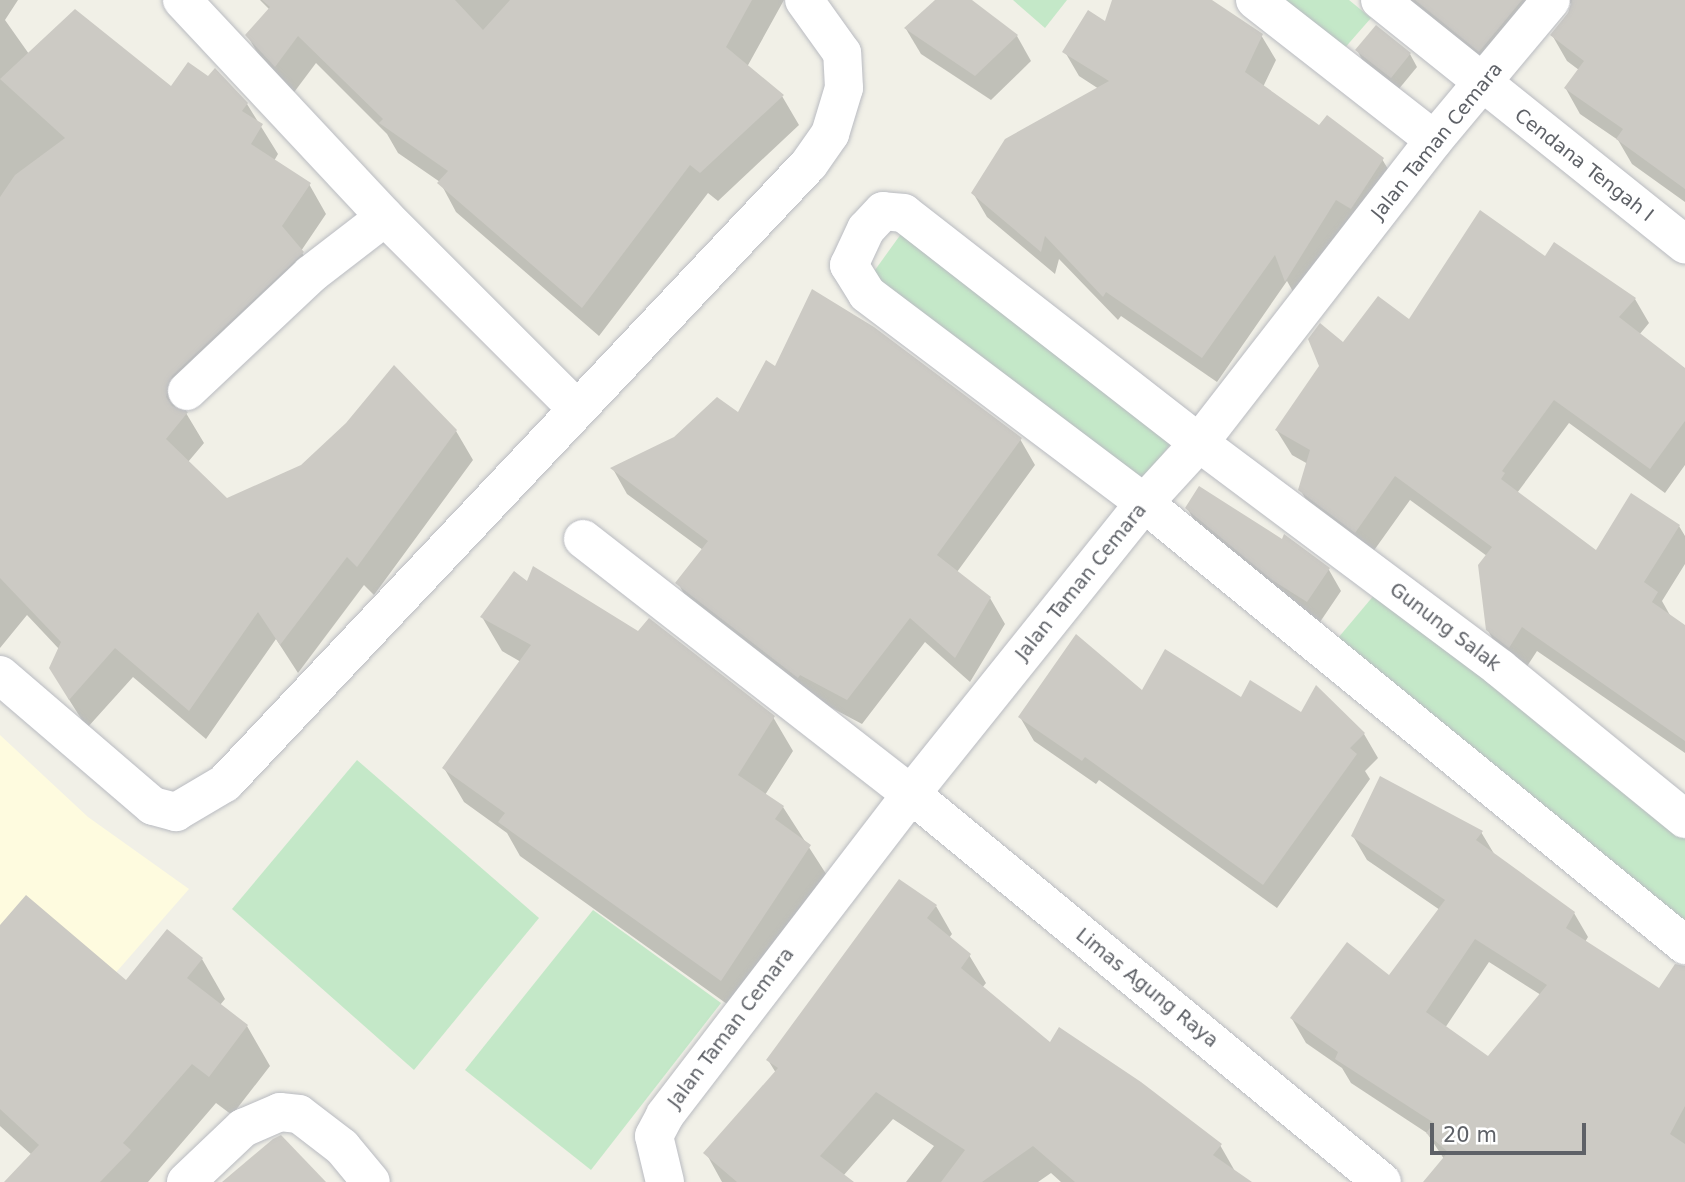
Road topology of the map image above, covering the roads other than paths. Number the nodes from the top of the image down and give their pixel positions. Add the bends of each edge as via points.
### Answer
1 (181, 0) edge
2 (804, 0) edge
3 (1255, 0) edge
4 (1380, 0) edge
5 (1551, 0) edge
6 (1482, 85) junction
7 (1434, 140) junction
8 (386, 217) junction
9 (1685, 244) edge
10 (187, 391) dead end
11 (576, 408) junction
12 (1199, 443) junction
13 (1144, 503) junction
14 (583, 539) dead end
15 (0, 675) edge
16 (911, 794) junction
17 (1685, 818) edge
18 (1685, 944) edge
19 (186, 1182) edge
20 (371, 1182) edge
21 (665, 1182) edge
22 (1382, 1182) edge

1 - 8 street
2 - 11 street via 842,54 844,88 830,134 809,164
3 - 7 street
4 - 6 street, Cendana Tengah I
5 - 6 street, Jalan Taman Cemara
6 - 7 street, Jalan Taman Cemara
6 - 9 street, Cendana Tengah I
7 - 12 street, Jalan Taman Cemara
8 - 10 street via 311,274
8 - 11 street
11 - 15 street via 225,783 176,812 153,806 130,791
12 - 13 street, Jalan Taman Cemara
12 - 13 street, Gunung Salak via 904,213 883,212 866,229 849,265 867,294
12 - 17 street, Gunung Salak via 1500,668
13 - 16 street, Jalan Taman Cemara
13 - 18 street
14 - 16 street, Limas Agung Raya
16 - 21 street, Jalan Taman Cemara via 665,1115 653,1136
16 - 22 street, Limas Agung Raya
19 - 20 street via 243,1128 280,1112 299,1114 342,1147

